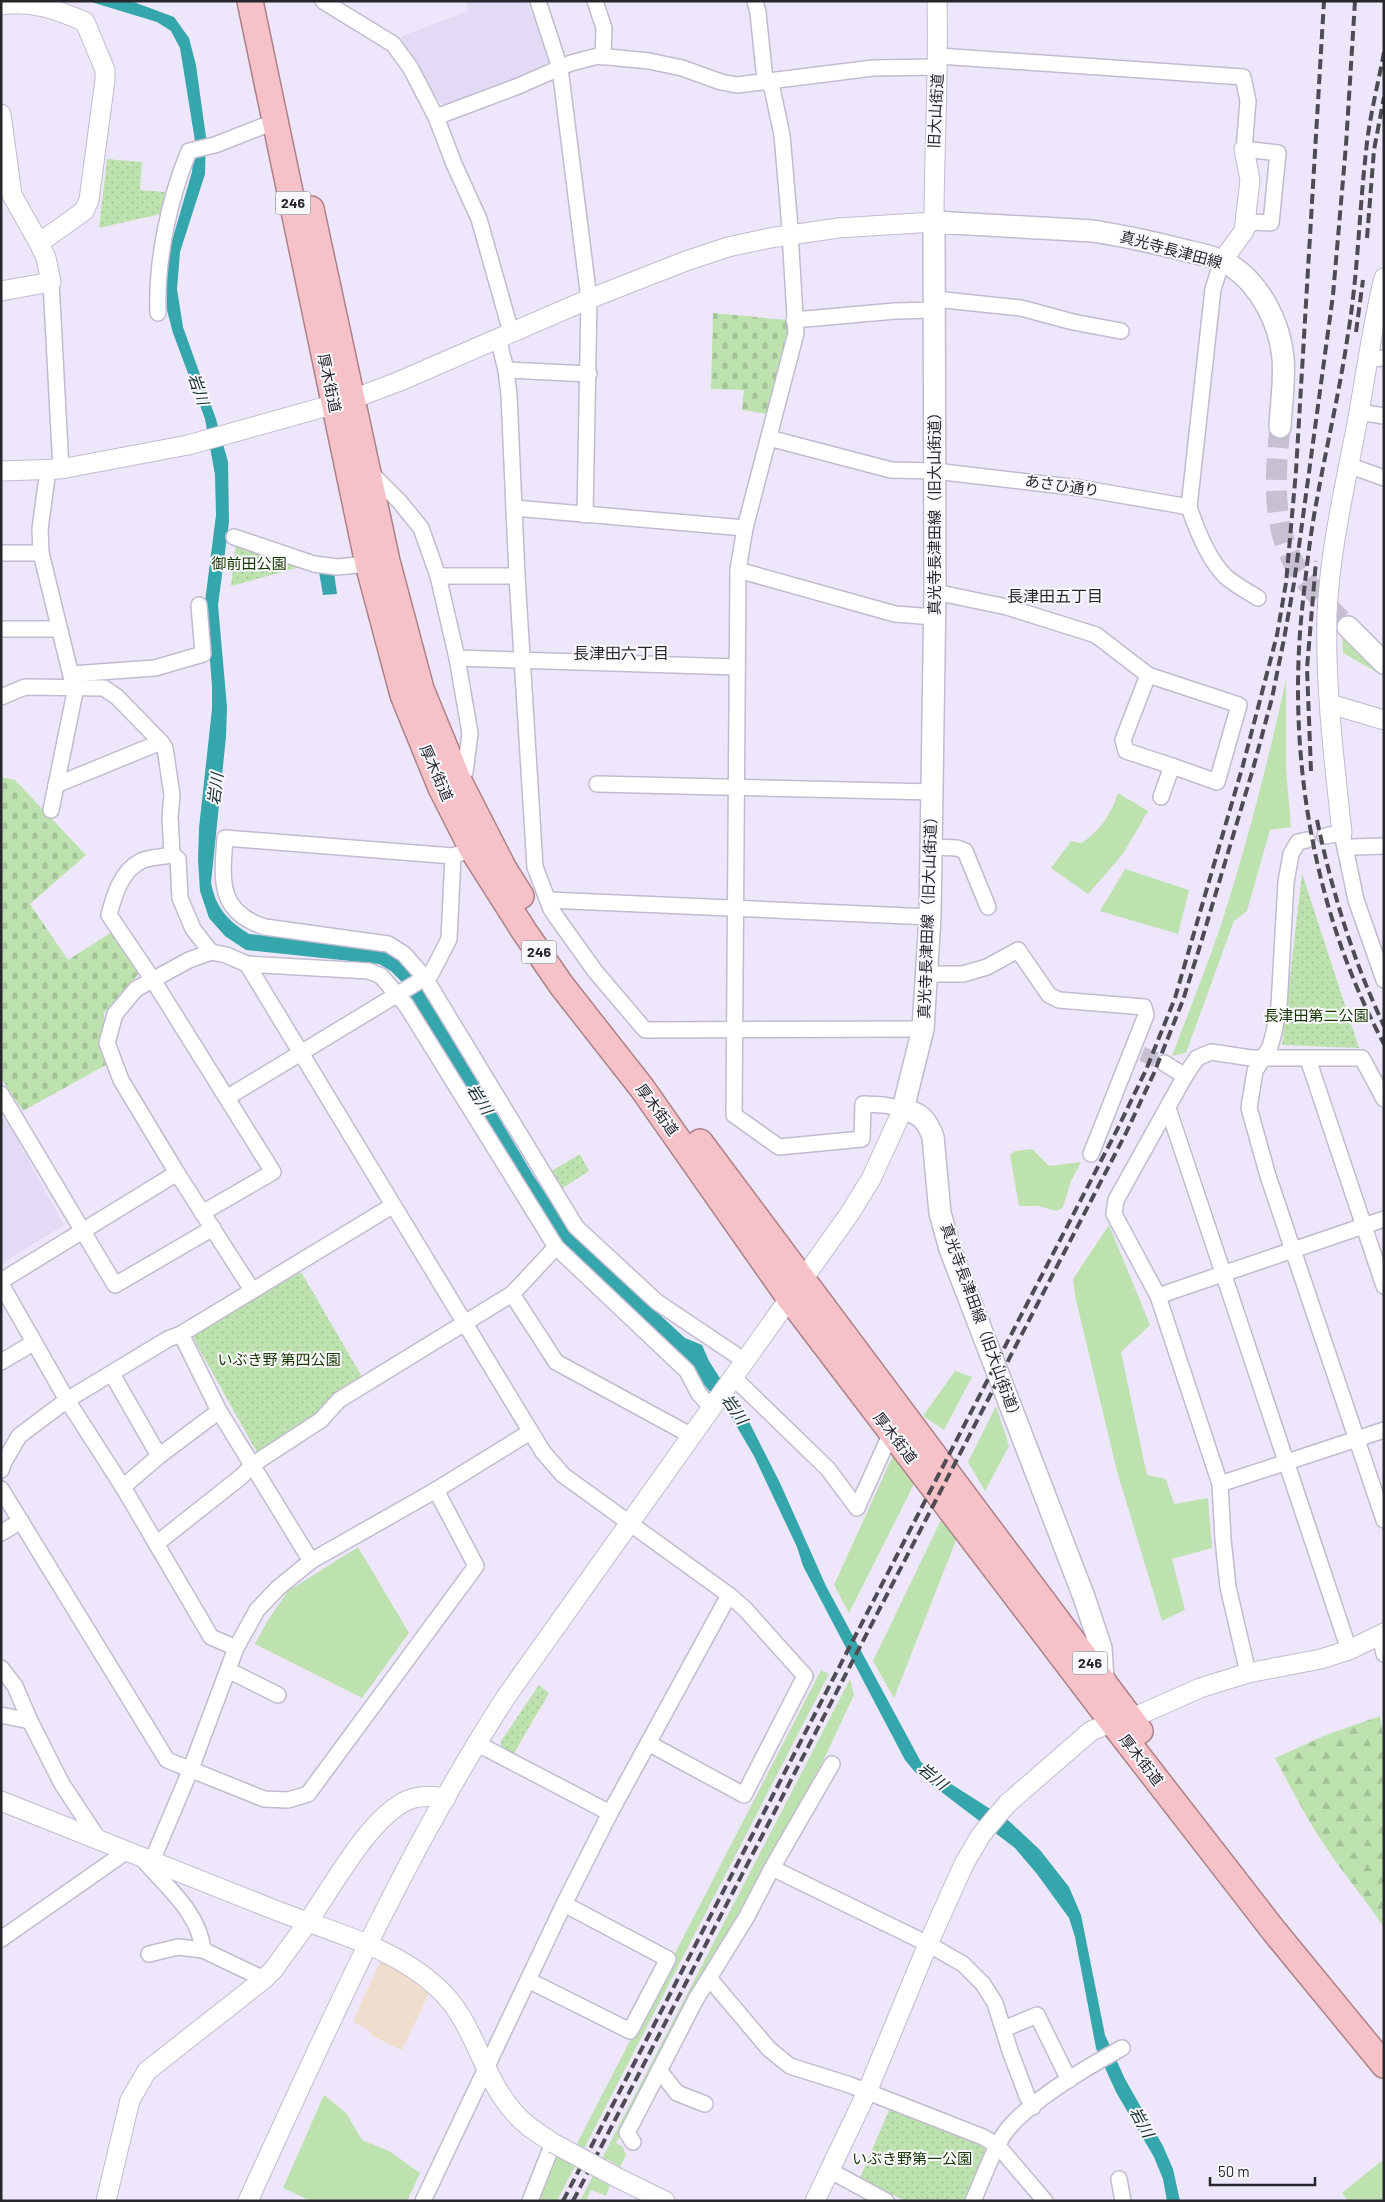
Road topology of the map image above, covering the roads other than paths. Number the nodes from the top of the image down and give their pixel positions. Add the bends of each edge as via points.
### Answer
1 (250, 1) edge
2 (267, 1) edge
3 (322, 1) edge
4 (538, 1) edge
5 (595, 1) edge
6 (755, 1) edge
7 (937, 1) edge
8 (1, 5) edge
9 (603, 57) junction
10 (938, 62) junction
11 (560, 68) junction
12 (765, 80) junction
13 (1, 114) edge
14 (436, 117) junction
15 (276, 121) junction
16 (1244, 150) junction
17 (934, 222) junction
18 (1244, 231) junction
19 (790, 234) junction
20 (40, 242) junction
21 (1222, 262) junction
22 (1384, 278) edge
23 (51, 282) junction
24 (1, 291) edge
25 (588, 300) junction
26 (935, 304) junction
27 (158, 313) dead end
28 (794, 320) junction
29 (1121, 331) dead end
30 (504, 335) junction
31 (1376, 358) edge
32 (506, 370) junction
33 (589, 374) junction
34 (343, 402) junction
35 (1359, 412) junction
36 (1384, 416) edge
37 (1280, 427) tunnel mouth
38 (769, 438) junction
39 (1348, 465) junction
40 (55, 469) junction
41 (368, 469) junction
42 (1, 471) edge
43 (935, 471) junction
44 (1384, 478) edge
45 (1189, 507) junction
46 (514, 508) junction
47 (585, 515) junction
48 (744, 528) junction
49 (234, 538) dead end
50 (1, 553) edge
51 (41, 553) junction
52 (368, 564) junction
53 (738, 570) junction
54 (438, 576) junction
55 (517, 576) junction
56 (935, 592) junction
57 (1258, 598) dead end
58 (199, 605) dead end
59 (934, 616) junction
60 (1348, 627) tunnel mouth
61 (1, 629) edge
62 (59, 629) junction
63 (457, 658) junction
64 (522, 660) junction
65 (1384, 663) edge
66 (737, 667) junction
67 (1148, 675) junction
68 (72, 680) junction
69 (1, 697) edge
70 (1330, 704) junction
71 (1384, 720) edge
72 (161, 742) junction
73 (1172, 766) junction
74 (458, 779) junction
75 (597, 784) dead end
76 (56, 785) junction
77 (736, 787) junction
78 (933, 792) junction
79 (1161, 797) dead end
80 (51, 810) dead end
81 (1340, 839) junction
82 (1307, 840) dead end
83 (1384, 846) edge
84 (932, 847) junction
85 (463, 852) junction
86 (172, 854) junction
87 (548, 900) junction
88 (988, 908) dead end
89 (736, 909) junction
90 (930, 917) junction
91 (211, 952) junction
92 (247, 964) junction
93 (928, 974) junction
94 (424, 978) junction
95 (153, 980) junction
96 (1384, 980) edge
97 (399, 993) junction
98 (735, 1029) junction
99 (923, 1029) junction
100 (301, 1052) junction
101 (1263, 1058) junction
102 (1308, 1059) junction
103 (1164, 1063) tunnel mouth
104 (1185, 1076) junction
105 (1, 1094) edge
106 (228, 1096) junction
107 (1384, 1100) edge
108 (1168, 1108) junction
109 (903, 1109) junction
110 (1091, 1154) dead end
111 (177, 1173) junction
112 (392, 1206) junction
113 (202, 1213) junction
114 (1384, 1219) edge
115 (1363, 1225) junction
116 (213, 1228) junction
117 (83, 1232) junction
118 (556, 1247) junction
119 (1294, 1249) junction
120 (1225, 1274) junction
121 (1, 1282) edge
122 (1384, 1286) edge
123 (252, 1290) junction
124 (796, 1290) junction
125 (512, 1294) junction
126 (1158, 1296) junction
127 (465, 1323) junction
128 (182, 1334) junction
129 (33, 1343) junction
130 (745, 1361) junction
131 (1, 1362) edge
132 (112, 1374) junction
133 (732, 1378) junction
134 (67, 1400) junction
135 (712, 1407) junction
136 (220, 1410) junction
137 (1384, 1430) edge
138 (530, 1432) junction
139 (890, 1433) junction
140 (692, 1436) junction
141 (1356, 1438) junction
142 (159, 1456) junction
143 (1285, 1463) junction
144 (252, 1465) junction
145 (1, 1470) edge
146 (1220, 1484) junction
147 (123, 1488) junction
148 (1, 1489) edge
149 (436, 1490) junction
150 (1384, 1520) edge
151 (21, 1522) junction
152 (630, 1524) junction
153 (1, 1533) edge
154 (156, 1544) junction
155 (311, 1561) junction
156 (729, 1595) junction
157 (1382, 1634) edge
158 (236, 1648) junction
159 (1349, 1650) junction
160 (1384, 1654) edge
161 (1, 1668) edge
162 (228, 1670) junction
163 (1248, 1673) junction
164 (1103, 1679) junction
165 (278, 1695) dead end
166 (1, 1715) edge
167 (30, 1721) junction
168 (1121, 1721) junction
169 (476, 1743) junction
170 (648, 1743) junction
171 (832, 1764) dead end
172 (190, 1771) junction
173 (446, 1798) junction
174 (1, 1801) edge
175 (610, 1813) junction
176 (99, 1840) junction
177 (140, 1856) junction
178 (772, 1868) junction
179 (564, 1904) junction
180 (307, 1923) junction
181 (1, 1939) edge
182 (367, 1944) junction
183 (928, 1944) junction
184 (203, 1950) junction
185 (149, 1954) dead end
186 (709, 1978) junction
187 (264, 1979) junction
188 (528, 1980) junction
189 (1004, 2029) junction
190 (1384, 2040) edge
191 (1120, 2049) dead end
192 (1384, 2065) edge
193 (486, 2067) junction
194 (659, 2070) junction
195 (1069, 2080) junction
196 (867, 2092) junction
197 (705, 2104) dead end
198 (1033, 2107) junction
199 (633, 2142) dead end
200 (553, 2143) junction
201 (998, 2146) junction
202 (829, 2170) junction
203 (1119, 2178) dead end
204 (106, 2201) edge
205 (248, 2201) edge
206 (423, 2201) edge
207 (530, 2201) edge
208 (665, 2201) edge
209 (815, 2201) edge
210 (886, 2201) edge
211 (973, 2201) edge
212 (1045, 2201) edge
213 (1123, 2201) edge

1 - 15 highway, 厚木街道 / 246
2 - 34 highway, 厚木街道 / 246
3 - 14 street via 393,44 410,67
4 - 11 street
5 - 9 street via 604,28
6 - 12 street
7 - 10 street, 旧大山街道
8 - 20 street via 16,1 46,6 85,22 104,70 89,200 84,211
9 - 11 street
9 - 12 street via 649,61 737,85
10 - 12 street
10 - 16 street via 1243,77 1248,100
10 - 17 street, 旧大山街道
11 - 14 street
11 - 25 street
12 - 19 street via 772,88 782,135
13 - 20 street via 12,195
14 - 30 street via 479,219
15 - 27 street via 213,146 188,150 160,257
15 - 34 highway, 厚木街道 / 246
16 - 18 street via 1250,180
16 - 18 street via 1278,153 1271,223 1253,222
17 - 19 street
17 - 21 main road, 真光寺長津田線 via 1110,234 1150,241
17 - 26 main road, 真光寺長津田線（旧大山街道）
18 - 21 street
19 - 25 street via 728,247
19 - 28 street
20 - 23 street
21 - 37 main road, 真光寺長津田線 via 1235,269 1253,287 1275,324 1283,360
21 - 45 street via 1213,289
22 - 31 street
23 - 24 street
23 - 40 street
25 - 30 street
25 - 33 street
26 - 28 street
26 - 29 street via 1021,308
26 - 43 main road, 真光寺長津田線（旧大山街道）
28 - 38 street via 796,333
30 - 32 street
30 - 34 street via 400,381
31 - 35 street
32 - 33 street
32 - 46 street
33 - 47 street
34 - 40 street via 204,441 101,463
34 - 41 highway, 厚木街道 / 246
34 - 52 highway, 厚木街道 / 246
35 - 36 street
35 - 39 street
38 - 43 street, あさひ通り via 891,470
38 - 48 street
39 - 44 street
39 - 70 street via 1336,524 1329,585
40 - 42 street
40 - 51 street via 40,529
41 - 54 street via 421,528
41 - 74 highway, 厚木街道 / 246 via 387,561 421,689
43 - 45 street, あさひ通り via 1080,488
43 - 56 main road, 真光寺長津田線（旧大山街道）
45 - 57 street via 1194,524 1223,574
46 - 47 street
46 - 55 street
47 - 48 street
48 - 53 street
49 - 52 street via 314,564 338,567
50 - 51 street
51 - 62 street
52 - 85 highway, 厚木街道 / 246 via 403,694
53 - 59 street via 895,614
53 - 66 street
54 - 55 street
54 - 63 street
55 - 64 street
56 - 59 main road, 真光寺長津田線（旧大山街道）
56 - 67 street via 1007,606 1096,635
58 - 68 street via 203,654 155,668
59 - 78 main road, 真光寺長津田線（旧大山街道）
60 - 65 main road
61 - 62 street
62 - 68 street
63 - 64 street
63 - 74 street via 470,733 465,772
64 - 66 street
64 - 87 street via 535,867
66 - 77 street
67 - 73 street via 1123,740 1126,751
67 - 73 street via 1238,705 1217,782
68 - 69 street via 25,687
68 - 72 street via 104,688
68 - 76 street via 75,692
70 - 71 street
70 - 81 street
72 - 76 street
72 - 86 street via 165,748 172,795
73 - 79 street
74 - 124 highway, 厚木街道 / 246 via 504,869 541,927
75 - 77 street
76 - 80 street
77 - 78 street
77 - 89 street
78 - 84 main road, 真光寺長津田線（旧大山街道）
81 - 83 street
81 - 96 street via 1356,900
82 - 101 street via 1294,846 1286,882 1279,1006 1272,1039
84 - 88 street via 966,851
84 - 90 main road, 真光寺長津田線（旧大山街道）
85 - 94 street via 449,940 432,974
85 - 94 street via 225,838 222,879 227,898 248,919 265,927 388,944 404,954
85 - 124 highway, 厚木街道 / 246
86 - 91 street via 178,859 180,898 193,929
86 - 95 street via 134,866 115,894 109,915
87 - 89 street
87 - 98 street via 595,971 645,1030
89 - 90 street
89 - 98 street
90 - 93 main road, 真光寺長津田線（旧大山街道）
91 - 92 street
91 - 95 street
92 - 97 street via 369,971 381,976
92 - 100 street
93 - 99 main road, 真光寺長津田線（旧大山街道）
93 - 110 street via 963,974 987,967 1018,950 1049,995 1059,1000 1144,1007 1146,1015 1138,1053
94 - 97 street
94 - 130 street via 576,1227 657,1302
95 - 106 street
95 - 111 street via 136,989 115,1014 107,1043 121,1080
97 - 100 street
97 - 118 street
98 - 99 street
98 - 109 street via 734,1115 779,1147 862,1139 863,1104
99 - 109 main road, 真光寺長津田線（旧大山街道）
100 - 106 street
100 - 112 street
101 - 102 street
101 - 104 street via 1211,1052 1197,1058
101 - 119 street via 1255,1071 1249,1108 1268,1176
102 - 107 street via 1362,1058
102 - 115 street
103 - 104 street
104 - 108 street
105 - 117 street
106 - 113 street via 273,1172
108 - 120 street
108 - 126 street via 1116,1200 1114,1214
109 - 124 street via 871,1179
109 - 164 main road, 真光寺長津田線（旧大山街道） via 922,1116 929,1126 940,1213 950,1249 1084,1596 1101,1648
111 - 113 street
111 - 117 street
112 - 123 street
112 - 127 street
113 - 116 street
114 - 115 street
115 - 119 street
115 - 122 street
116 - 117 street via 115,1285
116 - 123 street
117 - 121 street
118 - 125 street
118 - 135 street via 687,1371 699,1394
119 - 120 street
119 - 141 street
120 - 126 street
120 - 143 street
121 - 129 street
123 - 128 street
124 - 130 street
124 - 139 highway, 厚木街道 / 246
124 - 164 highway, 厚木街道 / 246
125 - 127 street
125 - 140 street via 556,1362
126 - 146 street
127 - 138 street
127 - 144 street via 339,1400 321,1420
128 - 132 street via 168,1339
128 - 136 street
129 - 131 street
129 - 134 street
130 - 133 street
132 - 134 street
132 - 142 street
133 - 135 street
133 - 139 street via 828,1469 858,1508
134 - 145 street via 19,1436
134 - 147 street
135 - 140 street
136 - 142 street
136 - 144 street
137 - 141 street
138 - 149 street
138 - 152 street via 563,1475
139 - 168 highway, 厚木街道 / 246
140 - 152 street
141 - 143 street
141 - 150 street
142 - 147 street
143 - 146 street
143 - 159 street
144 - 154 street
144 - 155 street
146 - 163 street via 1228,1587
147 - 154 street
148 - 151 street
149 - 155 street
149 - 172 street via 476,1566 308,1794 288,1800 264,1799
151 - 153 street
151 - 172 street via 167,1760
152 - 156 street
152 - 169 street
154 - 158 street via 211,1637
155 - 158 street via 257,1610
156 - 170 street
156 - 170 street via 805,1676 744,1796
157 - 159 street
157 - 160 street
158 - 162 street
159 - 163 street via 1321,1659
161 - 167 street via 16,1686
162 - 165 street
162 - 172 street
163 - 168 street via 1200,1688
164 - 168 highway, 厚木街道 / 246
166 - 167 street
167 - 176 street via 62,1784
168 - 183 street via 1091,1731 1005,1807 981,1835 964,1864
168 - 190 highway, 厚木街道 / 246
168 - 192 highway, 厚木街道 / 246 via 1274,1931
169 - 173 street
169 - 175 street
170 - 175 street
171 - 178 street
172 - 177 street
173 - 180 street via 426,1796 408,1800 391,1812 349,1860
173 - 182 street
174 - 176 street
175 - 179 street
176 - 177 street
177 - 180 street
177 - 181 street
177 - 184 street via 194,1920
178 - 183 street
178 - 186 street
179 - 188 street
179 - 188 street via 668,1959 630,2031
180 - 182 street
180 - 187 street
182 - 193 street via 397,1958 438,1988 468,2025
182 - 205 street
183 - 189 street via 963,1964 983,1984 995,2003
183 - 196 street
184 - 185 street via 178,1947
184 - 187 street
186 - 194 street
186 - 196 street via 769,2049 790,2066
187 - 204 street via 147,2071 130,2100
188 - 193 street
189 - 195 street via 1037,2015
189 - 198 street
191 - 195 street
193 - 200 street via 512,2110 529,2127
193 - 206 street
194 - 197 street via 677,2093
194 - 199 street via 627,2133
195 - 198 street
196 - 201 street
196 - 202 street
198 - 201 street via 1022,2114
200 - 207 street
200 - 208 street, bridge
201 - 211 street
201 - 212 street
202 - 209 street
202 - 210 street
203 - 213 street

